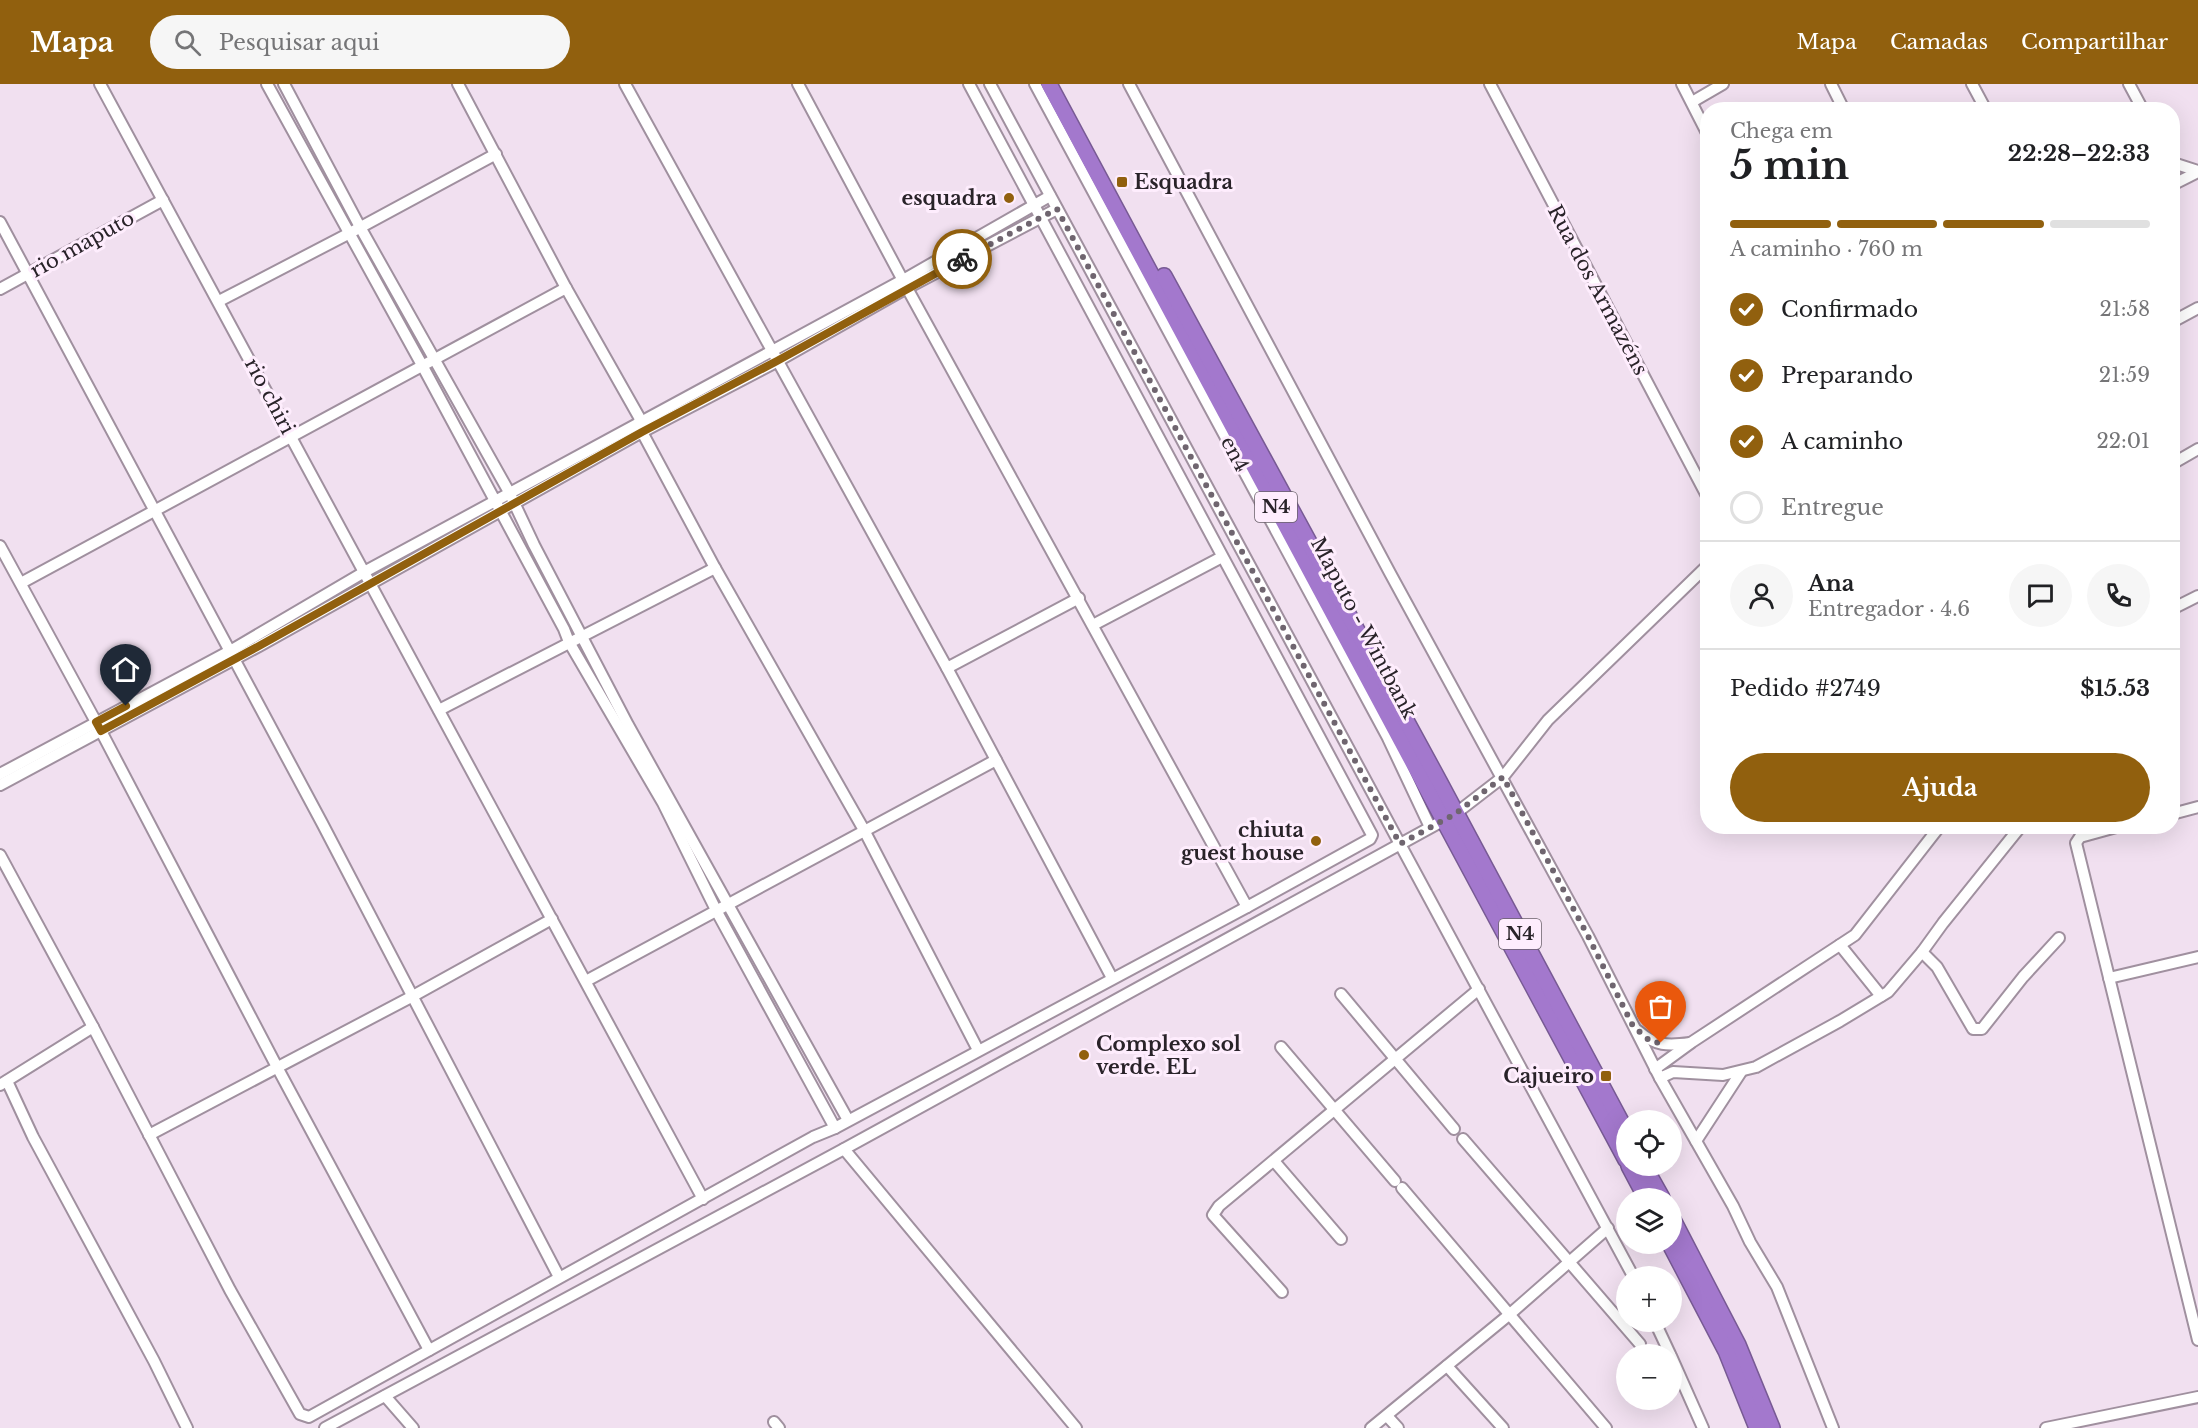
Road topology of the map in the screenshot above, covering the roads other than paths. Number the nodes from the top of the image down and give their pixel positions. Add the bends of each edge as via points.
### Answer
1 (100, 84) edge
2 (267, 84) edge
3 (284, 84) edge
4 (458, 84) edge
5 (625, 84) edge
6 (798, 84) edge
7 (969, 84) edge
8 (990, 84) edge
9 (1035, 84) edge
10 (1049, 84) edge
11 (1061, 84) edge
12 (1129, 84) edge
13 (1490, 84) edge
14 (1682, 84) edge
15 (1723, 84) edge
16 (1831, 84) edge
17 (1972, 84) edge
18 (2129, 84) edge
19 (1692, 102) junction
20 (1840, 102) edge
21 (1982, 102) edge
22 (2139, 102) edge
23 (1700, 119) edge
24 (496, 154) junction
25 (2180, 165) edge
26 (2198, 171) edge
27 (2180, 181) edge
28 (1050, 195) junction
29 (163, 200) junction
30 (1034, 203) junction
31 (1057, 209) junction
32 (1041, 216) junction
33 (0, 222) edge
34 (360, 227) junction
35 (348, 234) junction
36 (29, 273) junction
37 (905, 284) junction
38 (566, 288) junction
39 (0, 289) edge
40 (219, 301) junction
41 (2198, 308) edge
42 (2180, 318) edge
43 (771, 350) junction
44 (434, 358) junction
45 (777, 361) junction
46 (422, 365) junction
47 (641, 427) junction
48 (291, 436) junction
49 (2198, 449) edge
50 (2180, 459) edge
51 (1700, 483) edge
52 (509, 492) junction
53 (515, 503) junction
54 (498, 505) junction
55 (154, 510) junction
56 (0, 546) edge
57 (1222, 557) junction
58 (716, 568) junction
59 (366, 571) junction
60 (1700, 573) edge
61 (372, 582) junction
62 (21, 583) junction
63 (2198, 596) edge
64 (1078, 598) junction
65 (2180, 605) edge
66 (1093, 624) junction
67 (582, 635) junction
68 (569, 642) junction
69 (232, 655) junction
70 (947, 668) junction
71 (439, 710) junction
72 (98, 727) junction
73 (996, 760) junction
74 (0, 774) edge
75 (1503, 777) junction
76 (0, 785) edge
77 (2198, 807) edge
78 (2180, 812) edge
79 (1443, 820) junction
80 (864, 830) junction
81 (1934, 834) edge
82 (2015, 834) edge
83 (2091, 834) edge
84 (1400, 844) junction
85 (0, 855) edge
86 (728, 905) junction
87 (1247, 907) junction
88 (717, 912) junction
89 (552, 919) junction
90 (2059, 938) dead end
91 (1840, 945) junction
92 (1922, 952) junction
93 (2198, 957) edge
94 (1112, 978) junction
95 (2109, 978) junction
96 (586, 981) junction
97 (1479, 989) junction
98 (1341, 994) dead end
99 (413, 996) junction
100 (1881, 996) junction
101 (1633, 1026) junction
102 (93, 1027) junction
103 (1692, 1042) junction
104 (1281, 1047) dead end
105 (978, 1050) junction
106 (1394, 1058) junction
107 (277, 1067) junction
108 (1741, 1072) junction
109 (1658, 1073) junction
110 (4, 1083) edge
111 (1335, 1109) junction
112 (1616, 1114) edge
113 (848, 1120) junction
114 (835, 1128) junction
115 (1454, 1129) dead end
116 (149, 1135) junction
117 (1463, 1139) dead end
118 (1616, 1141) edge
119 (1696, 1141) junction
120 (844, 1149) junction
121 (1274, 1161) junction
122 (703, 1198) junction
123 (1608, 1228) junction
124 (1682, 1237) edge
125 (1341, 1239) dead end
126 (1675, 1254) edge
127 (1569, 1262) junction
128 (1628, 1266) edge
129 (559, 1277) junction
130 (1282, 1292) dead end
131 (1510, 1314) junction
132 (2198, 1340) edge
133 (1640, 1344) dead end
134 (429, 1350) junction
135 (1447, 1366) junction
136 (1682, 1380) edge
137 (386, 1395) junction
138 (2198, 1397) edge
139 (1387, 1416) junction
140 (188, 1428) edge
141 (325, 1428) edge
142 (413, 1428) edge
143 (1076, 1428) edge
144 (1371, 1428) edge
145 (1398, 1428) edge
146 (1503, 1428) edge
147 (1606, 1428) edge
148 (1703, 1428) edge
149 (1757, 1428) edge
150 (1772, 1428) edge
151 (1833, 1428) edge
152 (2046, 1428) edge

1 - 29 street, rio chiri
2 - 35 street
3 - 34 street
4 - 24 street
5 - 43 street
6 - 37 street
7 - 30 street
8 - 28 street
9 - 79 street, en4 via 1383,729
10 - 79 highway, Maputo - Wintbank / N4
11 - 79 highway, Maputo - Wintbank / N4
12 - 75 street
13 - 51 street, Rua dos Armazéns
14 - 19 street
15 - 19 street
16 - 20 street
17 - 21 street
18 - 22 street
19 - 23 street
24 - 34 street
24 - 38 street
25 - 26 street
26 - 27 street
28 - 30 street
28 - 31 street
29 - 36 street, rio maputo
29 - 40 street, rio chiri
30 - 32 street
30 - 37 street
31 - 32 street
31 - 84 street
32 - 37 street
32 - 57 street
33 - 36 street
34 - 35 street
34 - 44 street
35 - 40 street
35 - 46 street
36 - 39 street, rio maputo
36 - 55 street
37 - 43 street
37 - 45 street
37 - 64 street
38 - 44 street
38 - 47 street
40 - 48 street, rio chiri
41 - 42 street
43 - 45 street
43 - 47 street
44 - 46 street
44 - 52 street
45 - 47 street
45 - 70 street
46 - 48 street
46 - 54 street
47 - 52 street
47 - 53 street
47 - 58 street
48 - 55 street
48 - 59 street, rio chiri
49 - 50 street
52 - 53 street
52 - 54 street
53 - 54 street
53 - 67 street
54 - 59 street
54 - 61 street
54 - 68 street
55 - 62 street
55 - 69 street
56 - 62 street
57 - 66 street
57 - 87 street via 1372,835
58 - 67 street
58 - 80 street
59 - 61 street, rio chiri
59 - 69 street
60 - 75 street via 1548,720
61 - 69 street
61 - 71 street, rio chiri
62 - 72 street
63 - 65 street
64 - 66 street
64 - 70 street
66 - 87 street
67 - 68 street
67 - 86 street
68 - 71 street
68 - 88 street via 663,803
69 - 72 street
69 - 99 street
70 - 73 street
71 - 89 street, rio chiri
72 - 74 street
72 - 76 street
72 - 107 street
73 - 80 street
73 - 94 street
75 - 79 street
75 - 101 street
77 - 78 street
79 - 84 street
79 - 112 highway, Maputo - Wintbank / N4
79 - 118 highway, Maputo - Wintbank / N4
80 - 86 street
80 - 105 street
81 - 91 street via 1855,935
82 - 92 street
83 - 95 street via 2080,837 2076,843
84 - 97 street
84 - 120 street
85 - 102 street
86 - 88 street
86 - 113 street
87 - 94 street
88 - 96 street
88 - 114 street
89 - 96 street, rio chiri
89 - 99 street
90 - 92 street via 1982,1029 1977,1030
91 - 100 street
91 - 103 street
92 - 100 street
93 - 95 street
94 - 105 street
95 - 132 street
96 - 122 street, rio chiri
97 - 106 street
97 - 123 street
98 - 106 street
99 - 107 street
99 - 129 street
100 - 108 street via 1807,1040
101 - 103 street via 1651,1042
101 - 109 street
102 - 110 street
102 - 116 street
103 - 109 street
104 - 111 street
105 - 113 street
106 - 111 street
106 - 115 street
107 - 116 street
107 - 134 street
108 - 109 street
108 - 119 street
109 - 119 street
110 - 140 street
111 - 121 street
111 - 131 street
113 - 114 street
114 - 122 street
116 - 134 street via 300,1414 309,1417
117 - 127 street
119 - 151 street via 1777,1287
120 - 137 street
120 - 143 street
121 - 125 street
121 - 130 street via 1218,1206 1213,1215
122 - 129 street
123 - 127 street
123 - 128 street
124 - 150 highway via 1738,1346
126 - 149 highway via 1726,1351
127 - 131 street
127 - 133 street
129 - 134 street
131 - 135 street
131 - 147 street
135 - 139 street
135 - 146 street
136 - 148 street
137 - 141 street
137 - 142 street
138 - 152 street
139 - 144 street
139 - 145 street

